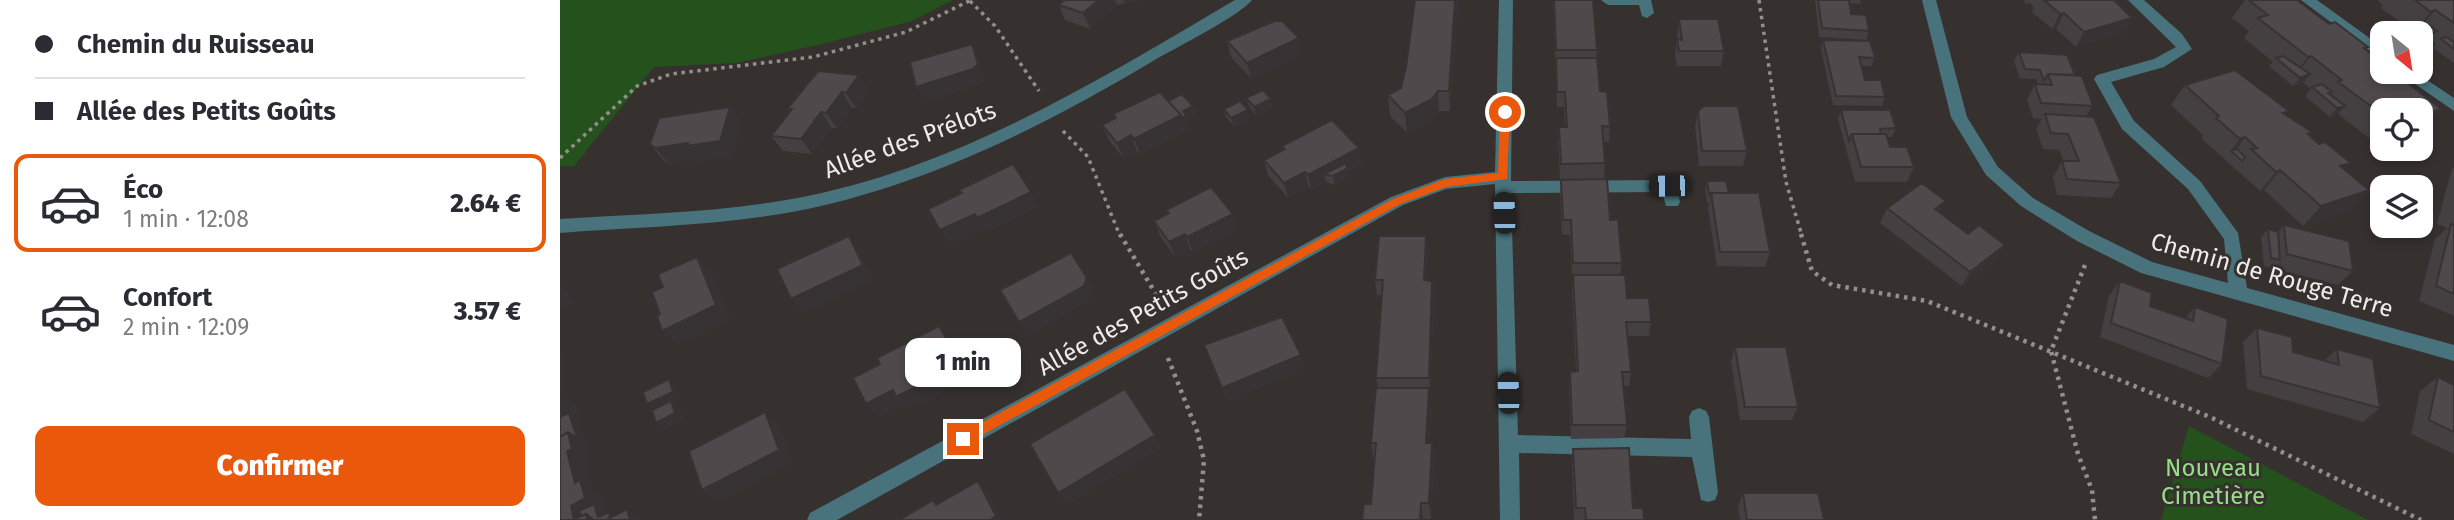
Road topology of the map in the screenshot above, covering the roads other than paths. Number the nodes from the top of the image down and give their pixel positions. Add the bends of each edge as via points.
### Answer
1 (1245, 0) edge
2 (1506, 0) edge
3 (1608, 0) edge
4 (1929, 0) edge
5 (2135, 0) edge
6 (2308, 0) edge
7 (1645, 5) edge
8 (2370, 46) edge
9 (2422, 84) edge
10 (2454, 106) edge
11 (1503, 182) junction
12 (1669, 187) dead end
13 (560, 226) edge
14 (2238, 292) junction
15 (2454, 353) edge
16 (1699, 417) dead end
17 (1510, 444) junction
18 (1701, 448) junction
19 (1708, 493) dead end
20 (817, 520) edge
21 (1510, 520) edge

1 - 13 street, Allée des Prélots via 1052,111 948,158 832,197 726,215
2 - 11 street
3 - 7 street
4 - 14 street, Chemin de Rouge Terre via 1959,117 1992,171 2027,202 2147,268
5 - 14 street via 2185,49 2159,63 2102,79 2128,125 2194,185 2232,238
6 - 8 street
9 - 10 street
11 - 12 street, Allée des Petits Goûts
11 - 17 street
11 - 20 street, Allée des Petits Goûts via 1445,183 1413,194
14 - 15 street, Chemin de Rouge Terre
16 - 18 street
17 - 18 street
17 - 21 street
18 - 19 street

